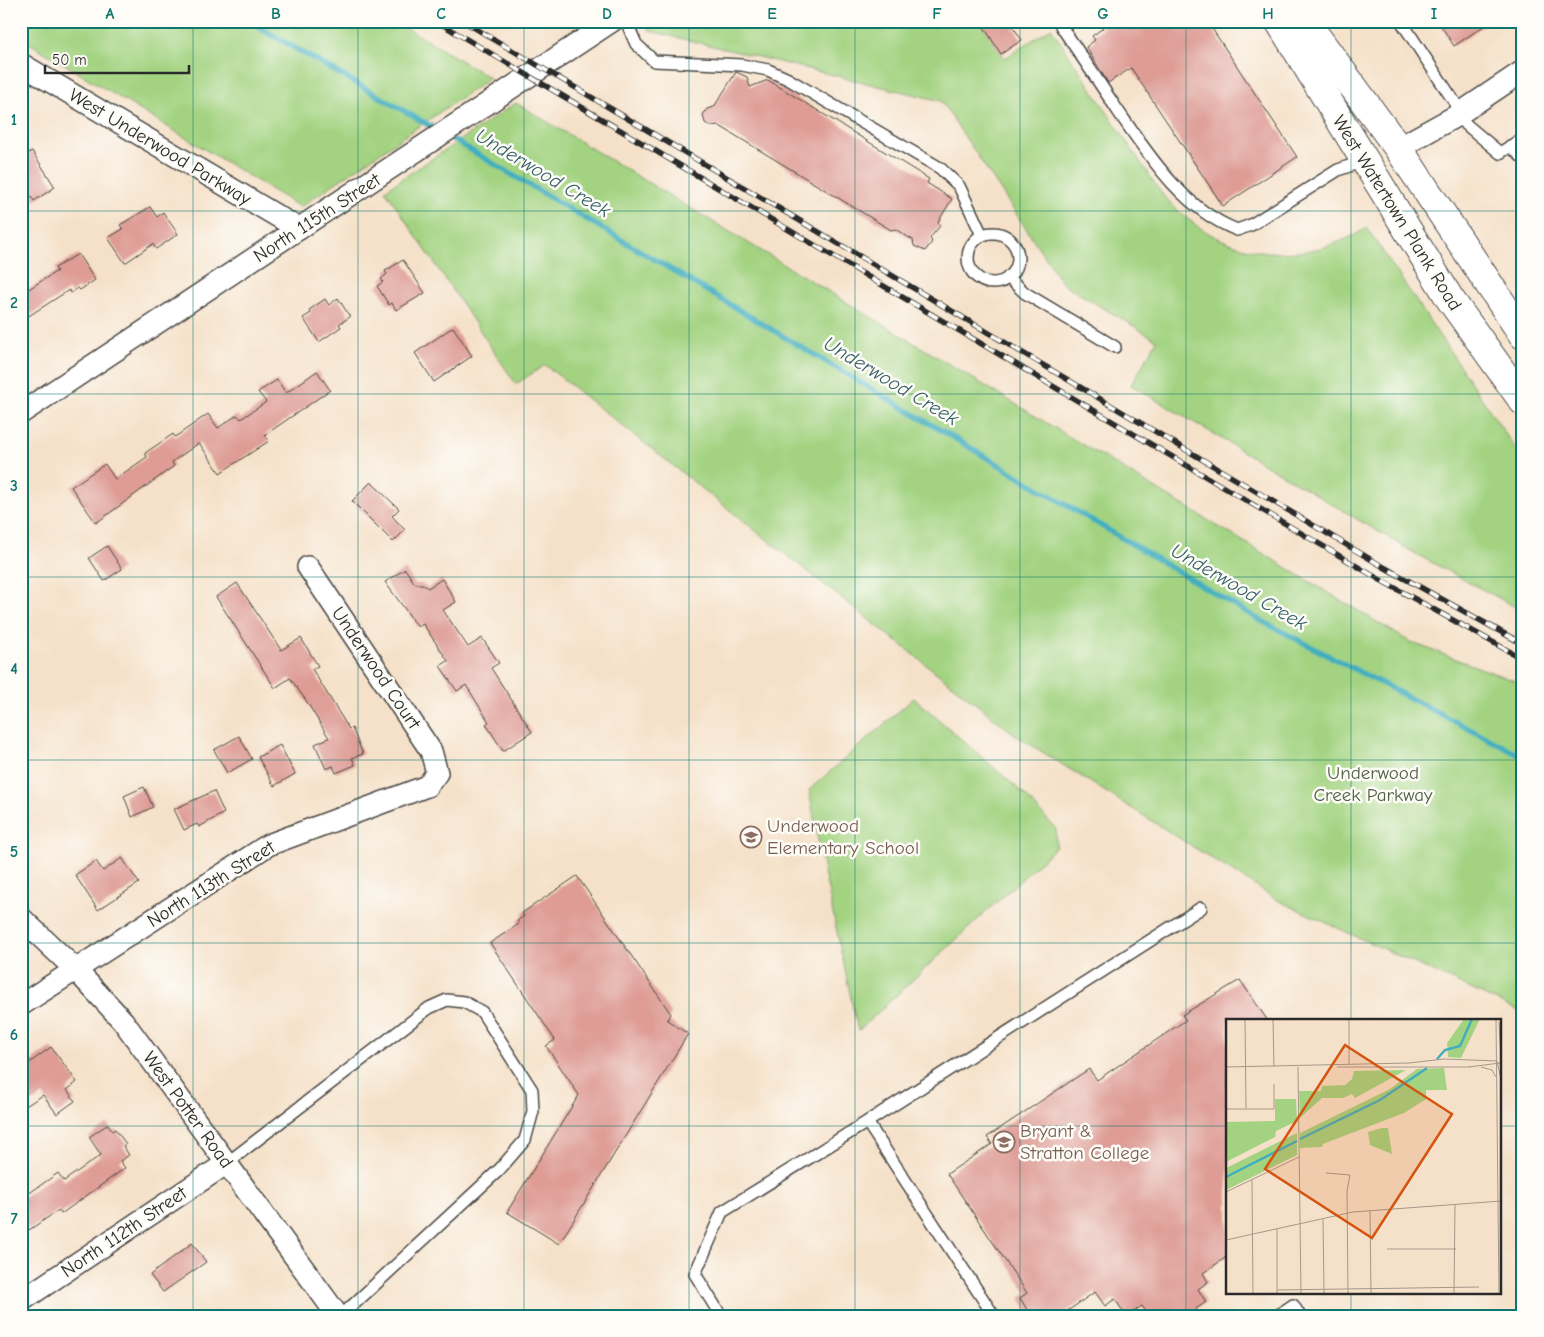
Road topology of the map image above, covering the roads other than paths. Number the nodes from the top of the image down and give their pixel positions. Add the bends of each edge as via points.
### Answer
1 (612, 21) edge
2 (626, 21) edge
3 (1279, 21) edge
4 (1305, 21) edge
5 (1400, 21) edge
6 (1061, 23) edge
7 (21, 64) edge
8 (1523, 71) edge
9 (1458, 114) junction
10 (1523, 138) edge
11 (1510, 146) junction
12 (1398, 148) junction
13 (1523, 158) edge
14 (1363, 160) junction
15 (299, 229) junction
16 (982, 235) junction
17 (1008, 277) junction
18 (1523, 335) edge
19 (1115, 347) dead end
20 (1523, 401) edge
21 (21, 413) edge
22 (308, 567) dead end
23 (437, 773) joint
24 (1201, 908) dead end
25 (21, 918) edge
26 (75, 969) junction
27 (21, 1005) edge
28 (867, 1122) junction
29 (227, 1163) junction
30 (21, 1301) edge
31 (988, 1314) edge
32 (340, 1316) edge
33 (720, 1316) edge
34 (1277, 1316) edge
35 (1300, 1316) edge

1 - 15 street, North 115th Street
2 - 16 lane via 636,44 654,60 742,65 768,70 940,168 959,186
3 - 14 street, West Watertown Plank Road
4 - 12 street, West Watertown Plank Road
5 - 9 lane
6 - 14 lane via 1156,166 1190,201 1221,224 1237,230 1251,225 1338,170
7 - 15 street, West Underwood Parkway
8 - 9 street
9 - 11 lane via 1500,153
9 - 12 street
10 - 11 lane
11 - 13 lane
12 - 14 street
12 - 18 street, West Watertown Plank Road
14 - 20 street, West Watertown Plank Road via 1450,299
15 - 21 street, North 115th Street
16 - 17 lane via 997,233 1015,246 1016,267
16 - 17 lane via 974,240 968,251 971,270 985,281 999,282
17 - 19 lane via 1025,292
22 - 23 street, Underwood Court via 431,751
23 - 26 street, North 113th Street via 427,786 268,845
24 - 28 lane
25 - 26 street, West Potter Road
26 - 27 street, North 113th Street
26 - 29 street, West Potter Road via 123,1021
28 - 31 lane
28 - 33 lane via 722,1212 695,1274
29 - 30 street, North 112th Street
29 - 32 street, West Potter Road
29 - 32 lane via 429,1008 447,1000 464,1002 482,1012 532,1090 533,1111 525,1140 500,1169
34 - 35 lane via 1293,1306

